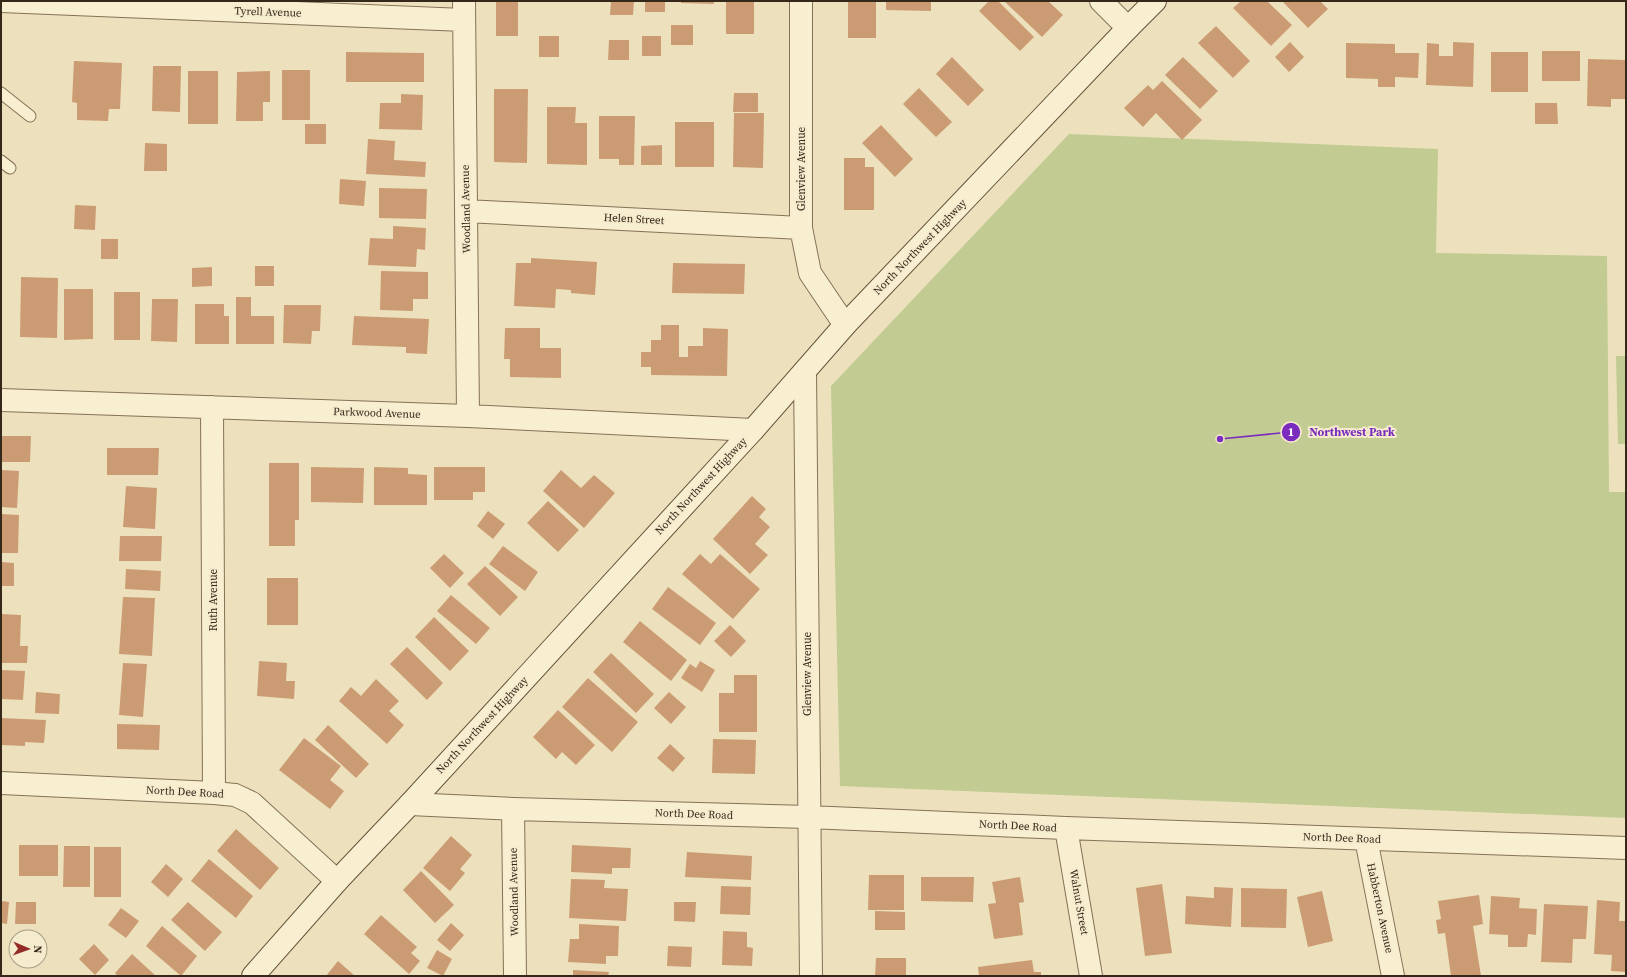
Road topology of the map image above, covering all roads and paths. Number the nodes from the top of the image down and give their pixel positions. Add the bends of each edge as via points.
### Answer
1 (1, 1) edge
2 (801, 1) edge
3 (1101, 1) edge
4 (1155, 1) edge
5 (464, 11) edge
6 (1128, 28) junction
7 (1, 93) edge
8 (30, 116) dead end
9 (1, 161) edge
10 (10, 168) dead end
11 (466, 211) junction
12 (801, 228) junction
13 (845, 325) junction
14 (805, 371) junction
15 (1, 400) edge
16 (212, 407) junction
17 (468, 416) junction
18 (753, 430) junction
19 (1, 784) edge
20 (214, 793) junction
21 (410, 804) junction
22 (513, 809) junction
23 (808, 817) junction
24 (1066, 828) junction
25 (1366, 839) junction
26 (1626, 848) edge
27 (337, 881) junction
28 (253, 976) edge
29 (515, 976) edge
30 (810, 976) edge
31 (1092, 976) edge
32 (1393, 976) edge

1 - 5 street, Tyrell Avenue
2 - 12 street, Glenview Avenue
3 - 6 street
4 - 6 street, North Northwest Highway
5 - 11 street, Woodland Avenue
6 - 13 street, North Northwest Highway
7 - 8 lane
9 - 10 lane
11 - 12 street, Helen Street
11 - 17 street, Woodland Avenue
12 - 13 street, Glenview Avenue via 810,273
13 - 14 street, North Northwest Highway
14 - 18 street, North Northwest Highway
14 - 23 street, Glenview Avenue
15 - 16 street, Parkwood Avenue
16 - 17 street, Parkwood Avenue
16 - 20 street, Ruth Avenue
17 - 18 street, Parkwood Avenue
18 - 21 street, North Northwest Highway
19 - 20 street, North Dee Road
20 - 27 street, North Dee Road via 235,795 252,803
21 - 22 street, North Dee Road
21 - 27 street, North Northwest Highway
22 - 23 street, North Dee Road
22 - 29 street, Woodland Avenue
23 - 24 street, North Dee Road
23 - 30 street, Glenview Avenue
24 - 25 street, North Dee Road
24 - 31 street, Walnut Street
25 - 26 street, North Dee Road
25 - 32 street, Habberton Avenue
27 - 28 street, North Northwest Highway

